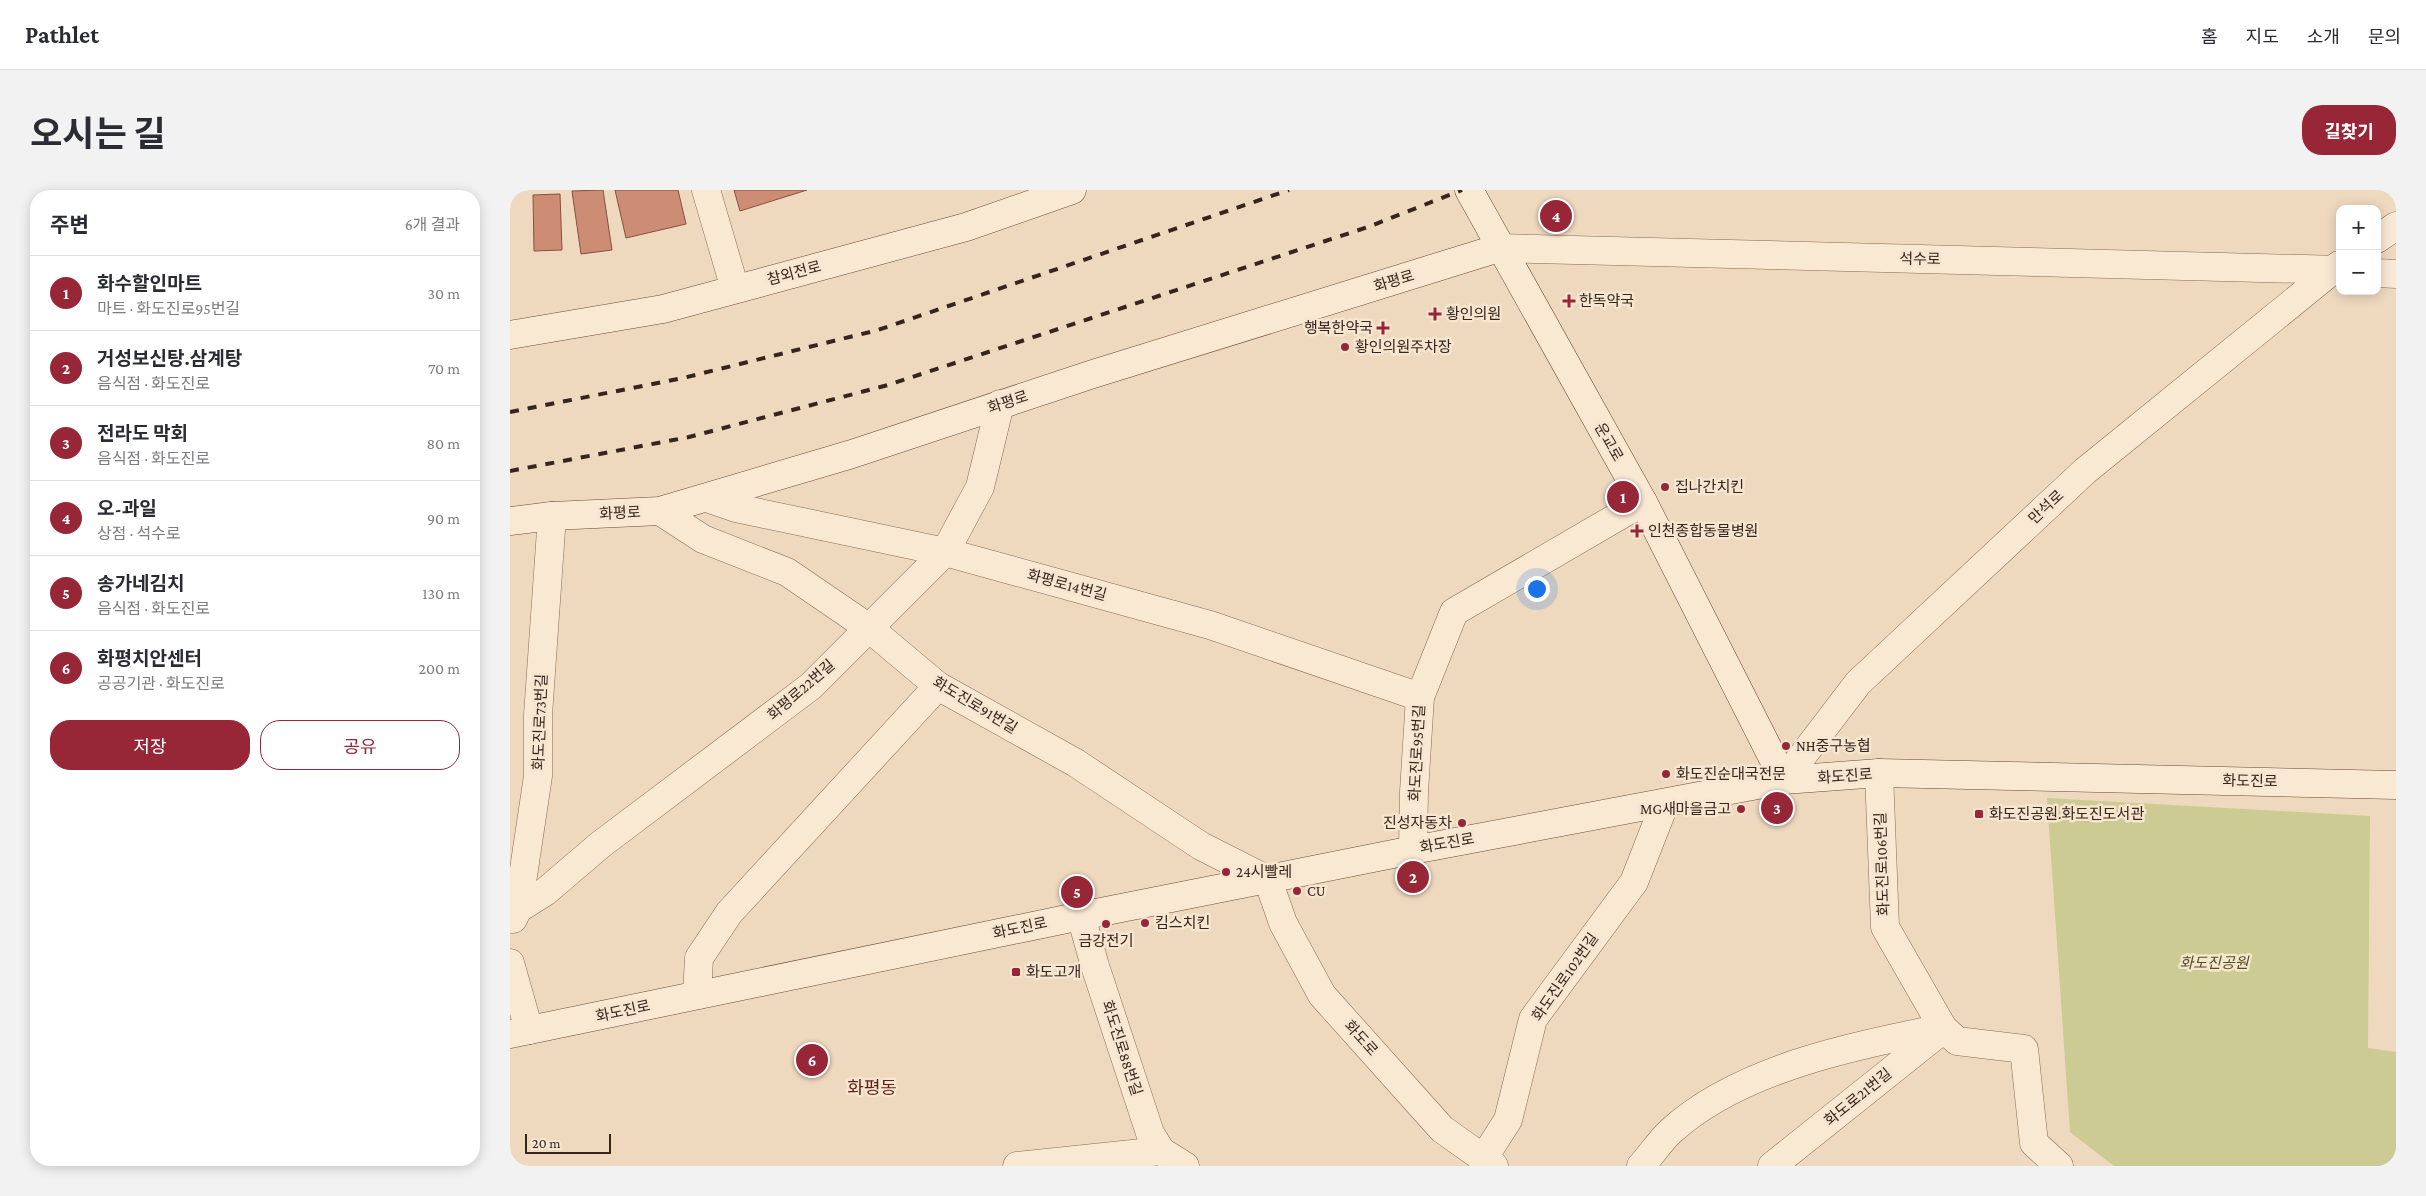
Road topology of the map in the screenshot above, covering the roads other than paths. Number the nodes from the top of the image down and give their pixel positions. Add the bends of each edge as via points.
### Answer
1 (706, 190) edge
2 (1072, 190) edge
3 (1469, 190) edge
4 (2396, 226) edge
5 (2381, 236) edge
6 (1499, 248) junction
7 (2336, 268) edge
8 (2336, 269) edge
9 (2381, 273) edge
10 (2396, 274) edge
11 (735, 289) junction
12 (510, 335) edge
13 (1000, 404) junction
14 (708, 498) junction
15 (1643, 502) junction
16 (660, 511) junction
17 (552, 516) junction
18 (510, 521) edge
19 (945, 552) junction
20 (869, 628) junction
21 (938, 686) junction
22 (1420, 697) junction
23 (1879, 773) junction
24 (1784, 780) junction
25 (2396, 785) edge
26 (1665, 803) junction
27 (1413, 850) junction
28 (1268, 880) junction
29 (514, 916) edge
30 (1081, 916) junction
31 (510, 963) edge
32 (698, 995) junction
33 (1944, 1028) junction
34 (520, 1032) edge
35 (1161, 1151) junction
36 (1489, 1162) edge
37 (1017, 1166) edge
38 (1185, 1166) edge
39 (1641, 1166) edge
40 (1772, 1166) edge
41 (2059, 1166) edge

1 - 11 street
2 - 11 street, 참외전로 via 966,226
3 - 6 street, 운교로
4 - 5 street
6 - 7 street, 석수로
6 - 13 street, 화평로
6 - 15 street, 운교로
8 - 24 street, 만석로 via 2085,471 2049,504 1858,683
9 - 10 street
11 - 12 street, 참외전로 via 662,309
13 - 14 street, 화평로
13 - 19 street, 화평로22번길 via 980,487
14 - 16 street, 화평로
14 - 19 street, 화평로14번길 via 736,508
15 - 22 street, 화도진로95번길 via 1454,612
15 - 24 street, 운교로
16 - 17 street, 화평로
16 - 20 street, 화도진로91번길 via 703,540 787,572
17 - 18 street, 화평로
17 - 29 street, 화도진로73번길 via 538,714 538,776
19 - 20 street, 화평로22번길
19 - 22 street, 화평로14번길 via 1210,625
20 - 21 street, 화도진로91번길
20 - 29 street, 화평로22번길 via 811,686 600,845
21 - 28 street, 화도진로91번길 via 1076,763 1201,846
21 - 32 street via 729,913 699,958
22 - 27 street, 화도진로95번길
23 - 24 street, 화도진로
23 - 25 street, 화도진로
23 - 33 street, 화도진로106번길 via 1885,927
24 - 26 street, 화도진로
26 - 27 street, 화도진로
26 - 36 street, 화도진로102번길 via 1634,882 1533,1019 1508,1120
27 - 28 street, 화도진로
28 - 30 street, 화도진로
28 - 36 street, 화도로 via 1283,923 1322,995 1442,1129
30 - 32 street, 화도진로
30 - 35 street, 화도진로88번길 via 1150,1133
31 - 34 street
32 - 34 street, 화도진로
33 - 39 street via 1876,1041 1775,1070 1717,1098 1670,1131
33 - 40 street, 화도로21번길
33 - 41 street, 화도진로106번길 via 1956,1041 2024,1049 2034,1143
35 - 37 street
35 - 38 street, 화도진로88번길

